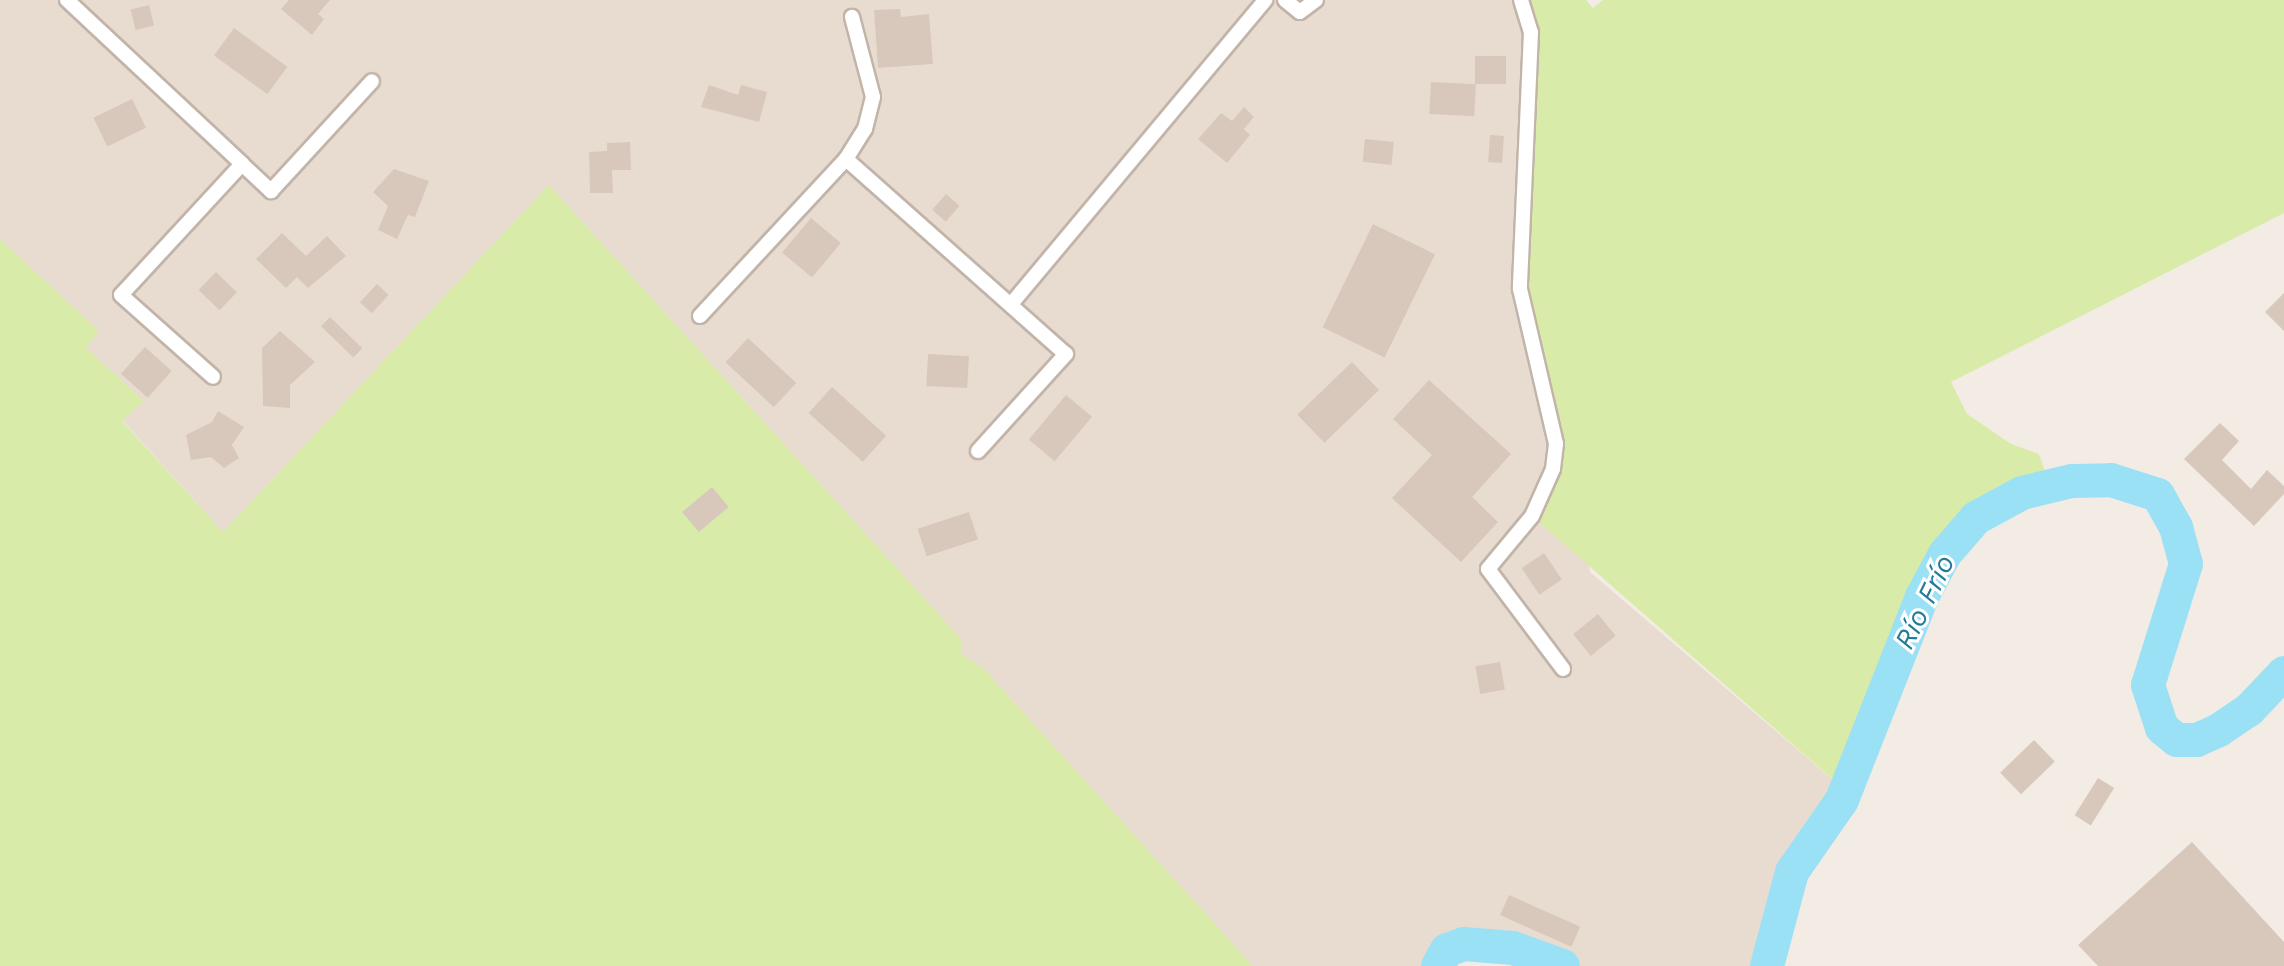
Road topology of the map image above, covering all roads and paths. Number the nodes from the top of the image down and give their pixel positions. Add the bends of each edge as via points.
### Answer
1 (67, 0) edge
2 (1265, 0) edge
3 (1285, 0) edge
4 (1316, 0) edge
5 (1521, 0) edge
6 (852, 17) dead end
7 (372, 81) dead end
8 (846, 159) junction
9 (242, 164) junction
10 (1012, 303) junction
11 (700, 316) dead end
12 (213, 377) dead end
13 (978, 451) dead end
14 (1563, 669) dead end

1 - 9 street
2 - 10 street
3 - 4 street via 1300,12
5 - 14 street via 1531,32 1520,289 1556,444 1553,469 1532,516 1488,569
6 - 8 street via 873,97 865,129
7 - 9 street via 271,191
8 - 10 street
8 - 11 street
9 - 12 street via 121,295
10 - 13 street via 1066,354

